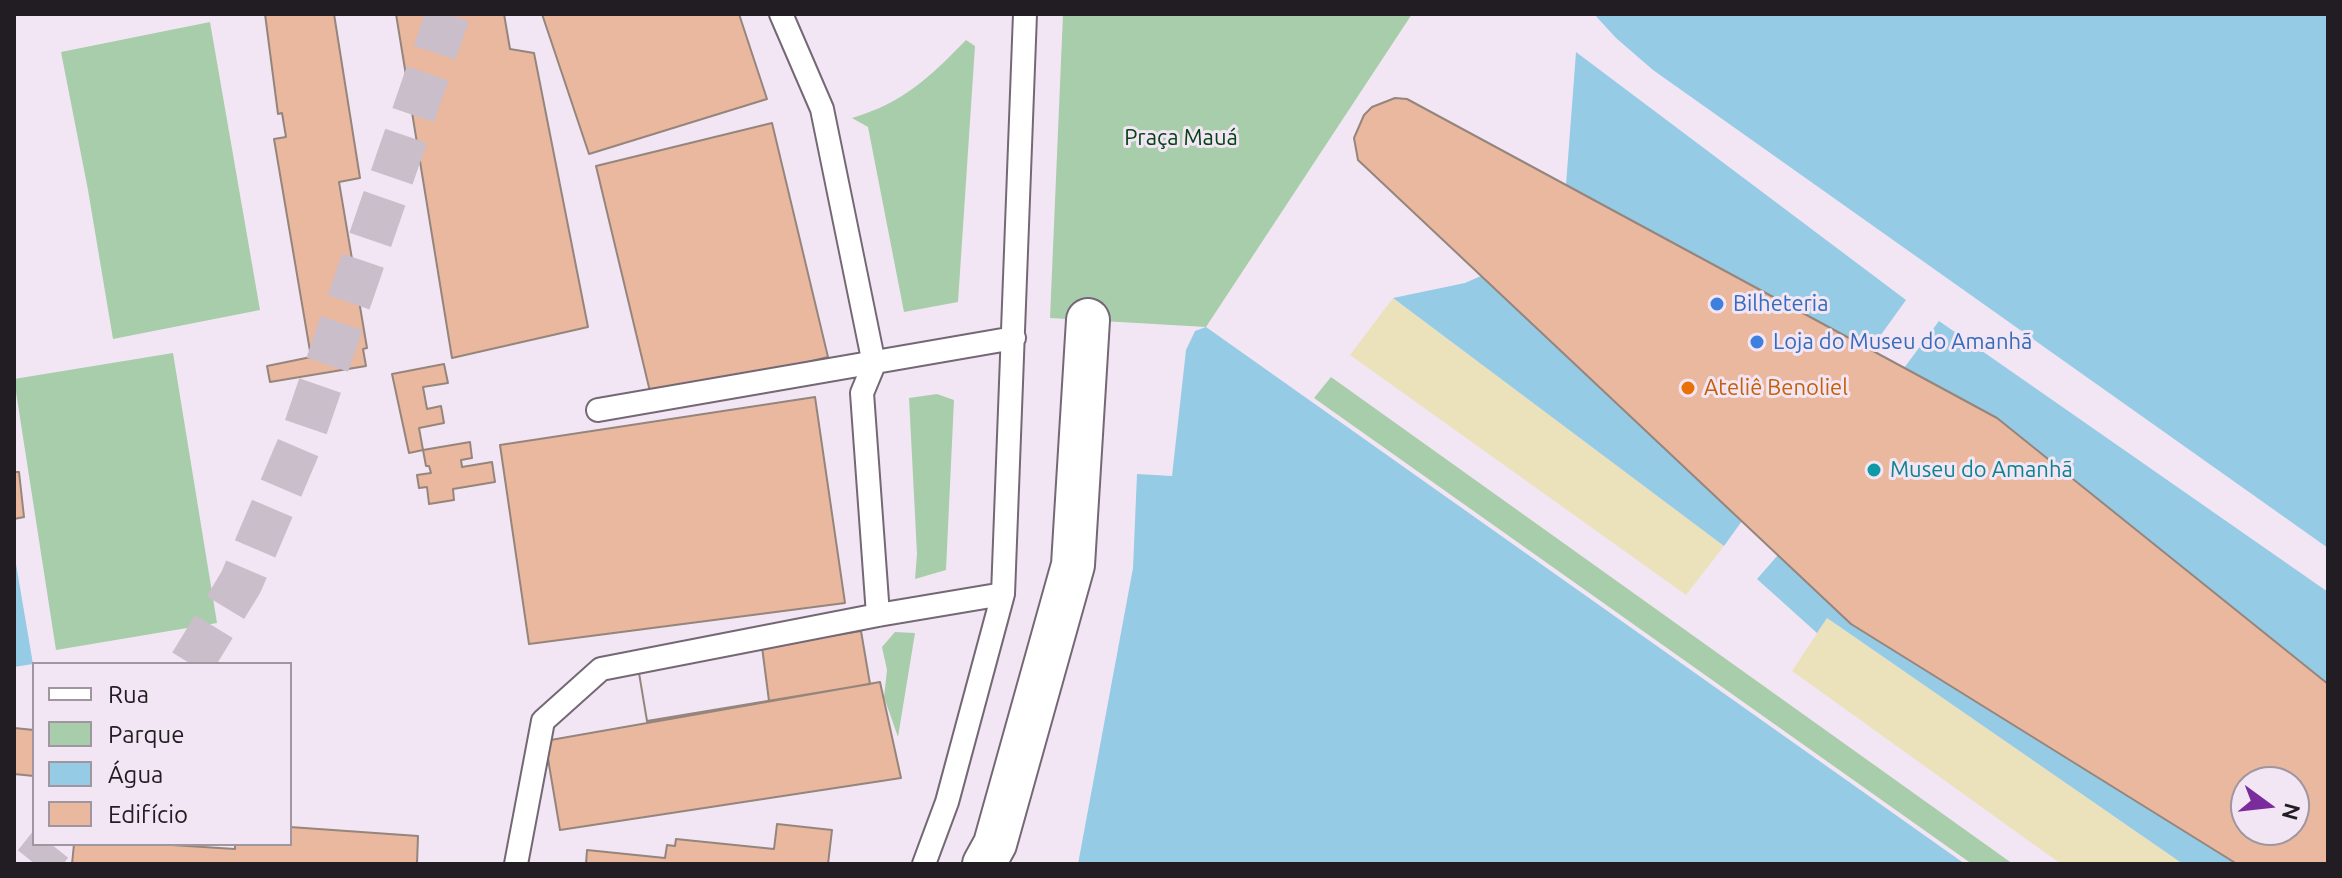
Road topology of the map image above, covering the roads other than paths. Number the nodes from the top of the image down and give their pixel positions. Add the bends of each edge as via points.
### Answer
1 (781, 14) edge
2 (1025, 14) edge
3 (1088, 320) dead end
4 (1014, 338) junction
5 (874, 364) junction
6 (598, 410) dead end
7 (1003, 594) junction
8 (878, 615) junction
9 (516, 864) edge
10 (924, 864) edge
11 (984, 864) edge

1 - 5 lane via 822,109
2 - 4 lane
3 - 11 street via 1073,565 995,844
4 - 5 lane
4 - 7 lane
5 - 6 lane
5 - 8 lane via 862,393
7 - 8 lane
7 - 10 lane via 947,802
8 - 9 lane via 601,669 543,721

